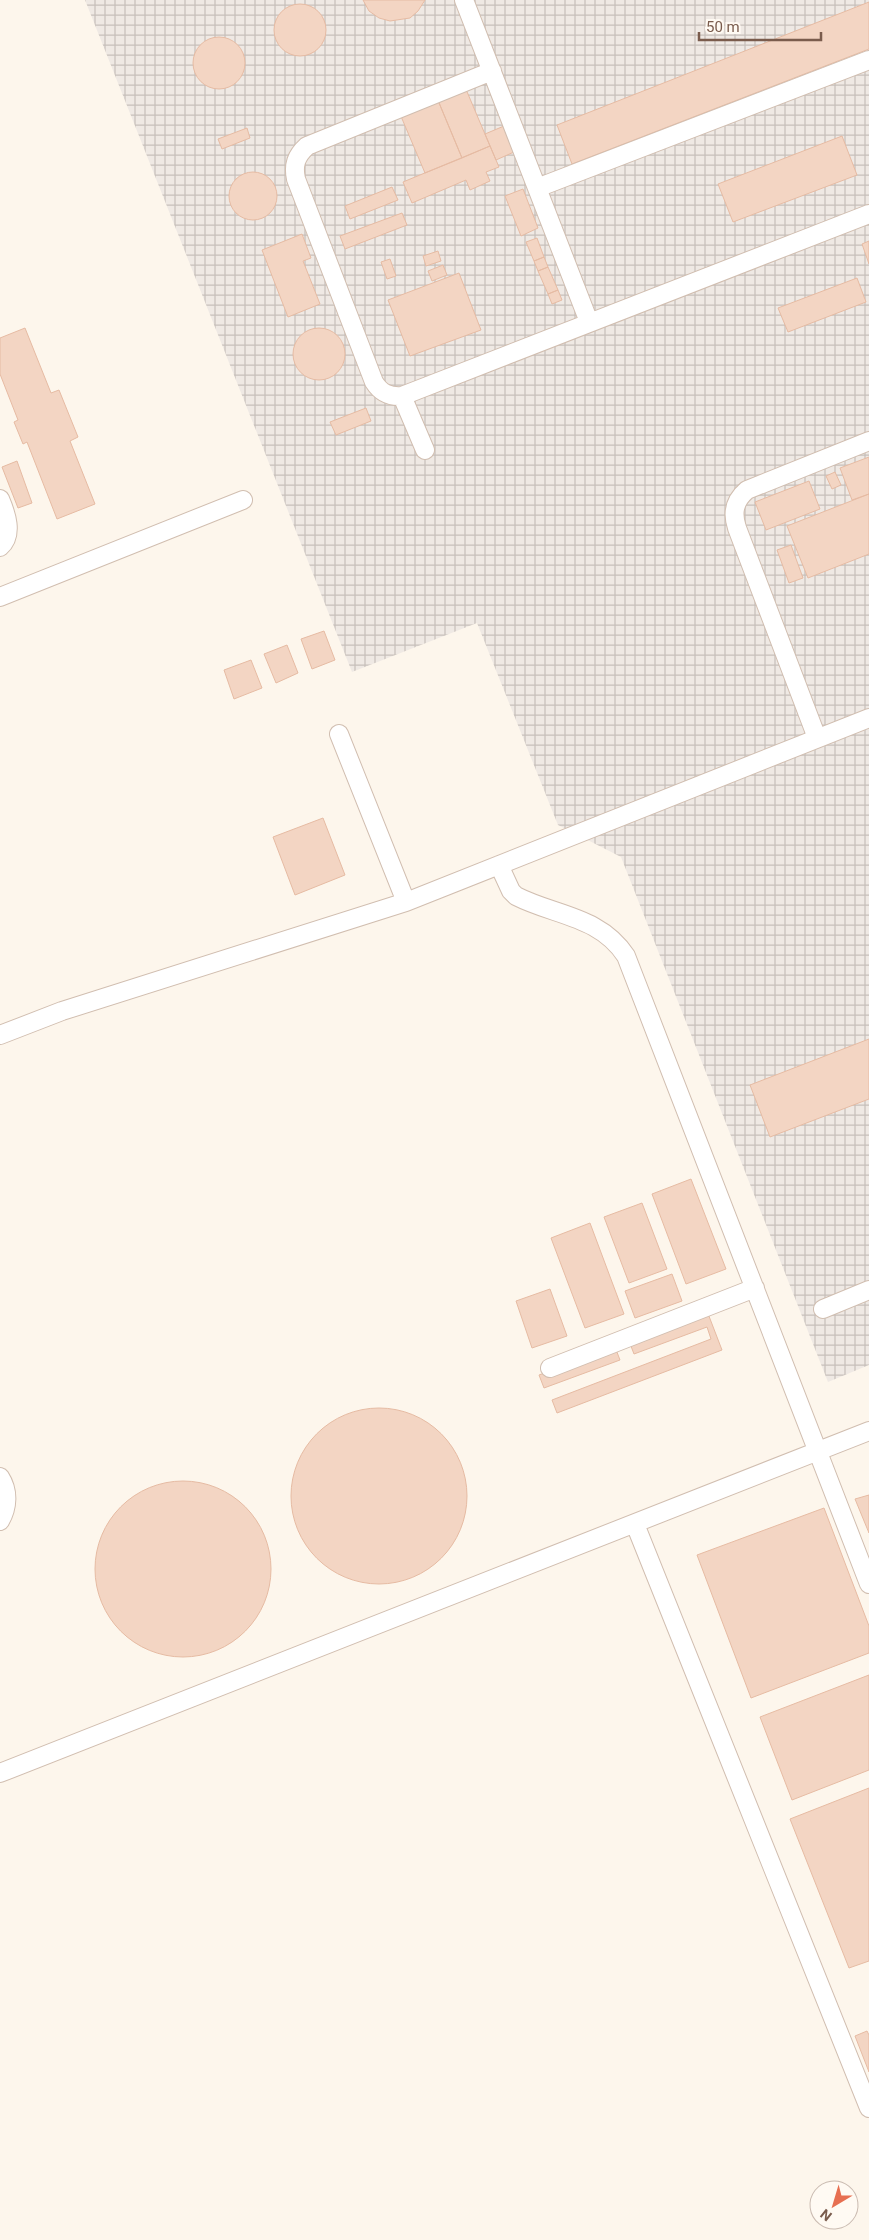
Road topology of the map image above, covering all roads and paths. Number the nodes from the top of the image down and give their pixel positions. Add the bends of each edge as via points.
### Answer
1 (464, 0) edge
2 (869, 60) edge
3 (492, 71) junction
4 (537, 188) junction
5 (869, 214) edge
6 (590, 322) junction
7 (402, 396) junction
8 (869, 441) edge
9 (425, 450) dead end
10 (0, 499) edge
11 (243, 500) dead end
12 (0, 547) edge
13 (0, 597) edge
14 (869, 718) edge
15 (339, 734) dead end
16 (817, 738) junction
17 (499, 865) junction
18 (406, 902) junction
19 (0, 1035) edge
20 (755, 1288) junction
21 (869, 1290) edge
22 (823, 1309) dead end
23 (550, 1368) dead end
24 (869, 1432) edge
25 (817, 1452) junction
26 (0, 1477) edge
27 (0, 1521) edge
28 (635, 1524) junction
29 (869, 1584) edge
30 (0, 1773) edge
31 (869, 2108) edge

1 - 3 street
2 - 4 street
3 - 4 street
3 - 7 street via 307,146 295,161 296,180 374,382 388,396
4 - 6 street
5 - 6 street
6 - 7 street
7 - 9 street
8 - 16 street via 746,490 735,507 737,528
10 - 12 street via 7,518 7,532
11 - 13 street
14 - 16 street
15 - 18 street
16 - 17 street
17 - 18 street
17 - 20 street via 516,896 597,928 611,938 626,956
18 - 19 street via 62,1011
20 - 23 street
20 - 25 street
21 - 22 street
24 - 25 street
25 - 28 street
25 - 29 street
26 - 27 street via 7,1495
28 - 30 street
28 - 31 street

